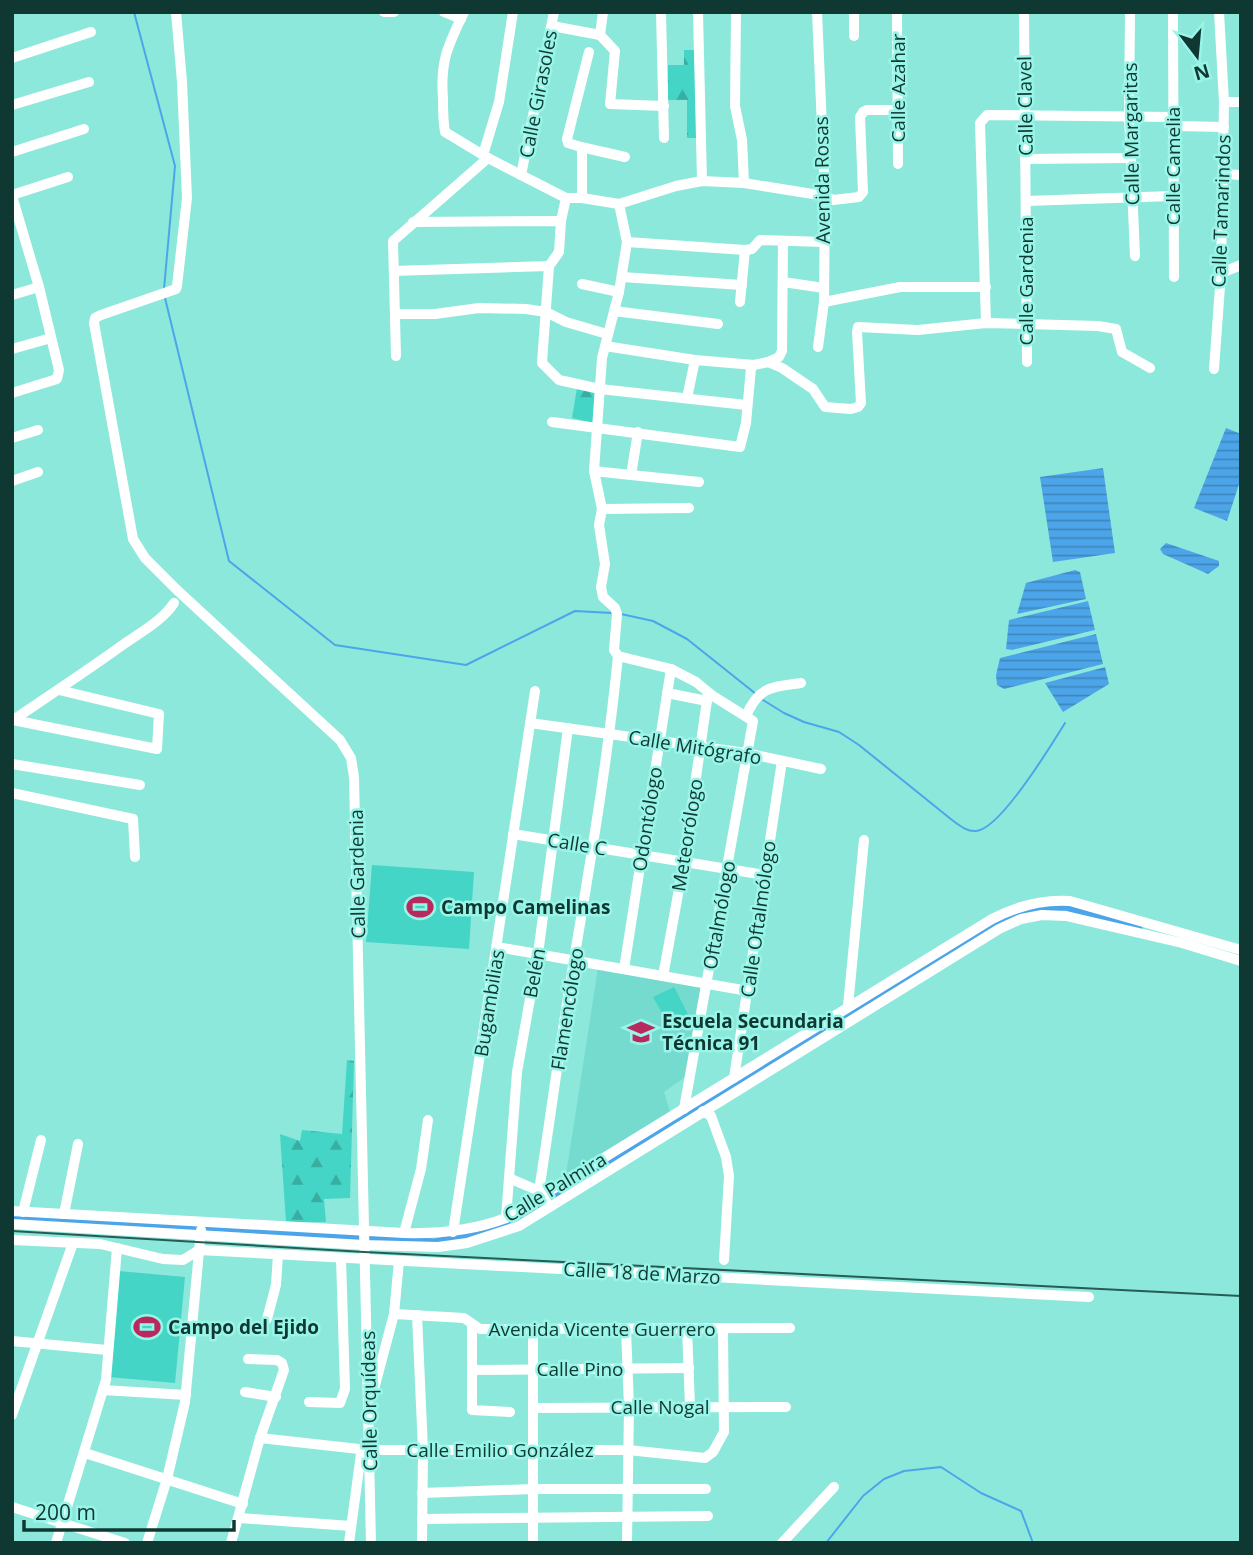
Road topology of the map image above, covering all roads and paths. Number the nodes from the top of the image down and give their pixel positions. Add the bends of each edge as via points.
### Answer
1 (176, 12) edge
2 (384, 12) edge
3 (394, 12) edge
4 (444, 12) edge
5 (513, 12) edge
6 (554, 12) edge
7 (603, 12) edge
8 (660, 12) edge
9 (698, 12) edge
10 (736, 12) edge
11 (817, 12) edge
12 (854, 12) edge
13 (897, 12) edge
14 (1024, 12) edge
15 (1130, 12) edge
16 (1173, 12) edge
17 (1219, 12) edge
18 (462, 16) edge
19 (552, 26) junction
20 (91, 32) dead end
21 (600, 35) junction
22 (854, 36) dead end
23 (589, 52) dead end
24 (12, 58) edge
25 (89, 82) dead end
26 (1224, 102) junction
27 (1241, 102) edge
28 (12, 105) edge
29 (664, 106) junction
30 (898, 110) junction
31 (1025, 115) junction
32 (1129, 116) junction
33 (1174, 121) junction
34 (1224, 127) junction
35 (84, 129) dead end
36 (664, 138) dead end
37 (581, 147) junction
38 (12, 152) edge
39 (485, 157) junction
40 (625, 157) dead end
41 (1131, 158) junction
42 (1025, 159) junction
43 (898, 164) dead end
44 (1223, 174) junction
45 (522, 175) junction
46 (1241, 175) edge
47 (68, 177) dead end
48 (702, 181) junction
49 (744, 183) junction
50 (12, 196) edge
51 (825, 196) junction
52 (1173, 196) junction
53 (566, 198) junction
54 (582, 198) junction
55 (1131, 198) junction
56 (1026, 201) junction
57 (620, 204) junction
58 (561, 221) junction
59 (413, 222) junction
60 (25, 238) junction
61 (12, 242) edge
62 (627, 242) junction
63 (783, 242) junction
64 (823, 242) junction
65 (745, 250) junction
66 (1135, 256) dead end
67 (1241, 265) edge
68 (549, 266) junction
69 (394, 271) junction
70 (1221, 272) junction
71 (622, 277) junction
72 (1174, 277) dead end
73 (783, 282) junction
74 (582, 284) dead end
75 (742, 285) junction
76 (39, 287) junction
77 (986, 287) junction
78 (824, 288) junction
79 (619, 292) junction
80 (12, 296) edge
81 (740, 302) dead end
82 (824, 302) junction
83 (614, 311) junction
84 (546, 312) junction
85 (395, 314) junction
86 (986, 323) junction
87 (718, 324) dead end
88 (1027, 325) junction
89 (607, 334) junction
90 (51, 338) junction
91 (605, 346) junction
92 (818, 347) dead end
93 (12, 349) edge
94 (396, 356) dead end
95 (695, 360) junction
96 (768, 362) junction
97 (1027, 362) dead end
98 (754, 365) junction
99 (1150, 368) dead end
100 (1214, 369) dead end
101 (600, 389) junction
102 (12, 393) edge
103 (687, 398) junction
104 (746, 405) junction
105 (552, 422) dead end
106 (597, 427) junction
107 (38, 430) dead end
108 (638, 432) junction
109 (12, 438) edge
110 (594, 471) junction
111 (38, 472) dead end
112 (631, 475) junction
113 (12, 481) edge
114 (699, 482) dead end
115 (688, 508) dead end
116 (603, 509) junction
117 (174, 603) dead end
118 (618, 656) junction
119 (671, 669) junction
120 (801, 683) dead end
121 (59, 690) junction
122 (535, 691) dead end
123 (667, 693) junction
124 (708, 697) junction
125 (750, 719) junction
126 (13, 720) edge
127 (530, 723) junction
128 (568, 727) junction
129 (611, 734) junction
130 (659, 741) junction
131 (701, 746) junction
132 (747, 753) junction
133 (782, 761) junction
134 (12, 764) edge
135 (821, 769) dead end
136 (140, 785) dead end
137 (12, 793) edge
138 (513, 834) junction
139 (864, 840) dead end
140 (553, 841) junction
141 (594, 847) junction
142 (642, 855) junction
143 (135, 857) dead end
144 (684, 862) junction
145 (727, 869) junction
146 (765, 875) junction
147 (497, 947) junction
148 (1241, 950) edge
149 (538, 954) junction
150 (574, 961) junction
151 (1241, 961) edge
152 (624, 969) junction
153 (663, 976) junction
154 (707, 984) junction
155 (748, 991) junction
156 (848, 1006) junction
157 (734, 1078) junction
158 (684, 1109) junction
159 (703, 1111) junction
160 (428, 1120) dead end
161 (657, 1133) junction
162 (41, 1140) dead end
163 (78, 1144) dead end
164 (509, 1178) junction
165 (545, 1199) junction
166 (18, 1212) edge
167 (70, 1215) junction
168 (506, 1218) junction
169 (12, 1224) edge
170 (71, 1227) junction
171 (201, 1228) junction
172 (453, 1232) junction
173 (404, 1233) junction
174 (364, 1238) junction
175 (12, 1240) edge
176 (73, 1243) junction
177 (117, 1248) junction
178 (199, 1250) junction
179 (278, 1255) junction
180 (341, 1258) junction
181 (365, 1259) junction
182 (724, 1260) dead end
183 (399, 1261) junction
184 (1089, 1297) dead end
185 (394, 1314) junction
186 (417, 1315) junction
187 (267, 1319) dead end
188 (472, 1324) junction
189 (687, 1328) junction
190 (790, 1328) dead end
191 (533, 1329) junction
192 (625, 1329) junction
193 (723, 1329) junction
194 (12, 1340) edge
195 (37, 1344) junction
196 (107, 1350) junction
197 (248, 1359) dead end
198 (627, 1368) junction
199 (689, 1368) junction
200 (533, 1369) junction
201 (472, 1370) junction
202 (103, 1390) junction
203 (245, 1392) dead end
204 (186, 1395) junction
205 (276, 1397) junction
206 (309, 1402) dead end
207 (370, 1403) junction
208 (690, 1406) junction
209 (629, 1407) junction
210 (724, 1407) junction
211 (786, 1407) dead end
212 (533, 1408) junction
213 (510, 1412) dead end
214 (12, 1415) edge
215 (260, 1438) junction
216 (371, 1450) junction
217 (422, 1450) junction
218 (628, 1450) junction
219 (533, 1451) junction
220 (85, 1452) junction
221 (167, 1479) junction
222 (834, 1487) dead end
223 (533, 1489) junction
224 (628, 1489) junction
225 (706, 1489) dead end
226 (422, 1493) junction
227 (243, 1504) junction
228 (12, 1507) edge
229 (708, 1516) dead end
230 (627, 1517) junction
231 (240, 1518) junction
232 (422, 1519) junction
233 (533, 1519) junction
234 (63, 1524) junction
235 (351, 1526) junction
236 (56, 1543) edge
237 (125, 1543) edge
238 (147, 1543) edge
239 (231, 1543) edge
240 (349, 1543) edge
241 (372, 1543) edge
242 (422, 1543) edge
243 (533, 1543) edge
244 (627, 1543) edge
245 (782, 1543) edge

1 - 174 street, Calle Gardenia via 187,198 177,286 101,315 94,323 132,539 177,590 340,740 351,758
2 - 3 street
4 - 18 street
5 - 39 street
6 - 19 street, Calle Girasoles
7 - 21 street
8 - 29 street
9 - 48 street
10 - 49 street via 735,106
11 - 51 street, Avenida Rosas
12 - 22 street
13 - 30 street, Calle Azahar
14 - 31 street, Calle Clavel
15 - 32 street, Calle Margaritas
16 - 33 street, Calle Camelia
17 - 26 street, Calle Tamarindos
18 - 39 street via 443,64 442,120 445,132
19 - 21 street
19 - 45 street, Calle Girasoles
20 - 24 street
21 - 29 street via 615,51 610,104
23 - 37 street via 567,139
25 - 28 street
26 - 27 street
26 - 34 street, Calle Tamarindos
29 - 36 street
30 - 43 street, Calle Azahar
30 - 51 street via 867,110 860,117 861,195 843,200
31 - 32 street
31 - 42 street, Calle Clavel
31 - 77 street via 983,117 980,122
32 - 33 street
32 - 41 street, Calle Margaritas
33 - 34 street
33 - 52 street, Calle Camelia
34 - 44 street, Calle Tamarindos
35 - 38 street
37 - 40 street
37 - 54 street
39 - 45 street
39 - 59 street
41 - 42 street
41 - 55 street, Calle Margaritas
42 - 56 street, Calle Clavel
44 - 46 street
44 - 70 street, Calle Tamarindos
45 - 53 street
47 - 50 street
48 - 49 street
48 - 57 street
49 - 51 street
50 - 60 street
51 - 64 street, Avenida Rosas
52 - 55 street
52 - 72 street, Calle Camelia
53 - 54 street
53 - 58 street
54 - 57 street
55 - 56 street
55 - 66 street, Calle Margaritas
56 - 88 street, Calle Gardenia
57 - 62 street, Flamencólogo
58 - 59 street
58 - 68 street via 559,252
59 - 69 street via 393,241
60 - 61 street
60 - 76 street
62 - 65 street
62 - 71 street, Flamencólogo
63 - 64 street
63 - 65 street via 760,240
63 - 73 street
64 - 78 street, Avenida Rosas
65 - 75 street
67 - 70 street
68 - 69 street
68 - 84 street
69 - 85 street
70 - 100 street, Calle Tamarindos
71 - 75 street
71 - 79 street, Flamencólogo
73 - 78 street
73 - 96 street via 782,351
74 - 79 street
75 - 81 street
76 - 80 street
76 - 90 street
77 - 82 street via 900,287
77 - 86 street
78 - 82 street, Avenida Rosas
79 - 83 street, Flamencólogo
82 - 92 street, Avenida Rosas
83 - 87 street
83 - 89 street, Flamencólogo
84 - 85 street via 479,308
84 - 89 street
84 - 101 street via 542,363 559,380
85 - 94 street
86 - 88 street
86 - 96 street via 918,330 858,327 861,403 851,409 825,407 813,389
88 - 97 street, Calle Gardenia
88 - 99 street via 1116,329 1122,352
89 - 91 street, Flamencólogo
90 - 93 street
90 - 102 street via 57,379
91 - 95 street
91 - 101 street, Flamencólogo
95 - 98 street
95 - 103 street
96 - 98 street
98 - 104 street
101 - 103 street
101 - 106 street, Flamencólogo
103 - 104 street
104 - 108 street via 740,447
105 - 106 street
106 - 108 street
106 - 110 street, Flamencólogo
107 - 109 street
108 - 112 street
110 - 112 street
110 - 116 street, Flamencólogo
111 - 113 street
112 - 114 street
115 - 116 street
116 - 118 street, Flamencólogo via 599,525 605,564 601,587 617,614 613,643
117 - 121 street
118 - 119 street
118 - 129 street, Flamencólogo
119 - 123 street, Odontólogo
119 - 124 street via 696,682
120 - 125 street via 775,686 759,696
121 - 126 street
121 - 126 street via 159,713 157,749
122 - 127 street, Bugambilias
123 - 124 street
123 - 130 street, Odontólogo
124 - 125 street
124 - 131 street, Meteorólogo
125 - 132 street, Oftalmólogo
127 - 128 street, Calle Mitógrafo
127 - 138 street, Bugambilias
128 - 129 street, Calle Mitógrafo
128 - 140 street, Belén
129 - 130 street, Calle Mitógrafo
129 - 141 street, Flamencólogo
130 - 131 street, Calle Mitógrafo
130 - 142 street, Odontólogo
131 - 132 street, Calle Mitógrafo
131 - 144 street, Meteorólogo
132 - 133 street, Calle Mitógrafo
132 - 145 street, Oftalmólogo
133 - 135 street, Calle Mitógrafo
133 - 146 street, Calle Oftalmólogo
134 - 136 street
137 - 143 street via 133,819
138 - 140 street, Calle C
138 - 147 street, Bugambilias
139 - 156 street
140 - 141 street, Calle C
140 - 149 street, Belén
141 - 142 street, Calle C
141 - 150 street, Flamencólogo
142 - 144 street, Calle C
142 - 152 street, Odontólogo
144 - 145 street, Calle C
144 - 153 street, Meteorólogo
145 - 146 street, Calle C
145 - 154 street, Oftalmólogo
146 - 155 street, Calle Oftalmólogo
147 - 149 street
147 - 172 street, Bugambilias
148 - 156 street, Calle Palmira via 1070,901 1031,903 992,919
149 - 150 street
149 - 164 street, Belén via 517,1072
150 - 152 street
150 - 165 street, Flamencólogo
151 - 159 street via 1066,916 1021,919
152 - 153 street
153 - 154 street
154 - 155 street
154 - 158 street, Oftalmólogo
155 - 157 street, Calle Oftalmólogo
156 - 157 street, Calle Palmira
157 - 158 street, Calle Palmira
158 - 161 street, Calle Palmira
159 - 161 street
159 - 182 street via 711,1116 729,1176
160 - 173 street
161 - 165 street, Calle Palmira
162 - 166 street
163 - 167 street
164 - 165 street
164 - 168 street, Belén
165 - 168 street, Calle Palmira
165 - 174 street via 519,1226 467,1243 438,1247
166 - 167 street, Calle Palmira
167 - 170 street
167 - 171 street, Calle Palmira
168 - 172 street, Calle Palmira
169 - 170 street
170 - 171 street
171 - 174 street, Calle Palmira
171 - 174 street
171 - 178 street
172 - 173 street, Calle Palmira
173 - 174 street, Calle Palmira
174 - 181 street, Calle Gardenia
175 - 176 street, Calle 18 de Marzo
176 - 177 street, Calle 18 de Marzo
176 - 195 street
177 - 178 street, Calle 18 de Marzo via 183,1260
177 - 196 street
178 - 179 street, Calle 18 de Marzo
178 - 204 street
179 - 180 street, Calle 18 de Marzo
179 - 187 street
180 - 181 street, Calle 18 de Marzo
180 - 206 street via 345,1389 340,1403
181 - 183 street, Calle 18 de Marzo
181 - 207 street, Calle Orquídeas
183 - 184 street, Calle 18 de Marzo
183 - 185 street
185 - 186 street, Avenida Vicente Guerrero
185 - 207 street
186 - 188 street, Avenida Vicente Guerrero via 464,1318
186 - 217 street
188 - 191 street, Avenida Vicente Guerrero via 480,1329
188 - 201 street
189 - 192 street, Avenida Vicente Guerrero
189 - 193 street, Avenida Vicente Guerrero
189 - 199 street
190 - 193 street, Avenida Vicente Guerrero
191 - 192 street, Avenida Vicente Guerrero
191 - 200 street
192 - 198 street
193 - 210 street
194 - 195 street
195 - 196 street
195 - 214 street
196 - 202 street
197 - 205 street via 282,1363
198 - 199 street, Calle Pino
198 - 200 street, Calle Pino
198 - 209 street
199 - 208 street
200 - 201 street, Calle Pino
200 - 212 street
201 - 213 street via 472,1410
202 - 204 street
202 - 220 street
203 - 205 street
204 - 221 street
205 - 215 street
207 - 216 street, Calle Orquídeas
208 - 209 street, Calle Nogal
208 - 210 street, Calle Nogal
209 - 212 street, Calle Nogal
209 - 218 street
210 - 211 street, Calle Nogal
210 - 218 street, Calle Emilio González via 723,1436 705,1458
212 - 219 street
215 - 227 street
215 - 235 street via 359,1449
216 - 217 street, Calle Emilio González
216 - 241 street, Calle Orquídeas
217 - 219 street, Calle Emilio González
217 - 226 street
218 - 219 street, Calle Emilio González
218 - 224 street
219 - 223 street
220 - 221 street
220 - 234 street
221 - 227 street
221 - 238 street
222 - 245 street
223 - 224 street
223 - 226 street
223 - 233 street
224 - 225 street
224 - 230 street
226 - 232 street
227 - 231 street
228 - 234 street
229 - 230 street
230 - 233 street
230 - 244 street
231 - 235 street
231 - 239 street
232 - 233 street
232 - 242 street
233 - 243 street
234 - 236 street
234 - 237 street
235 - 240 street

